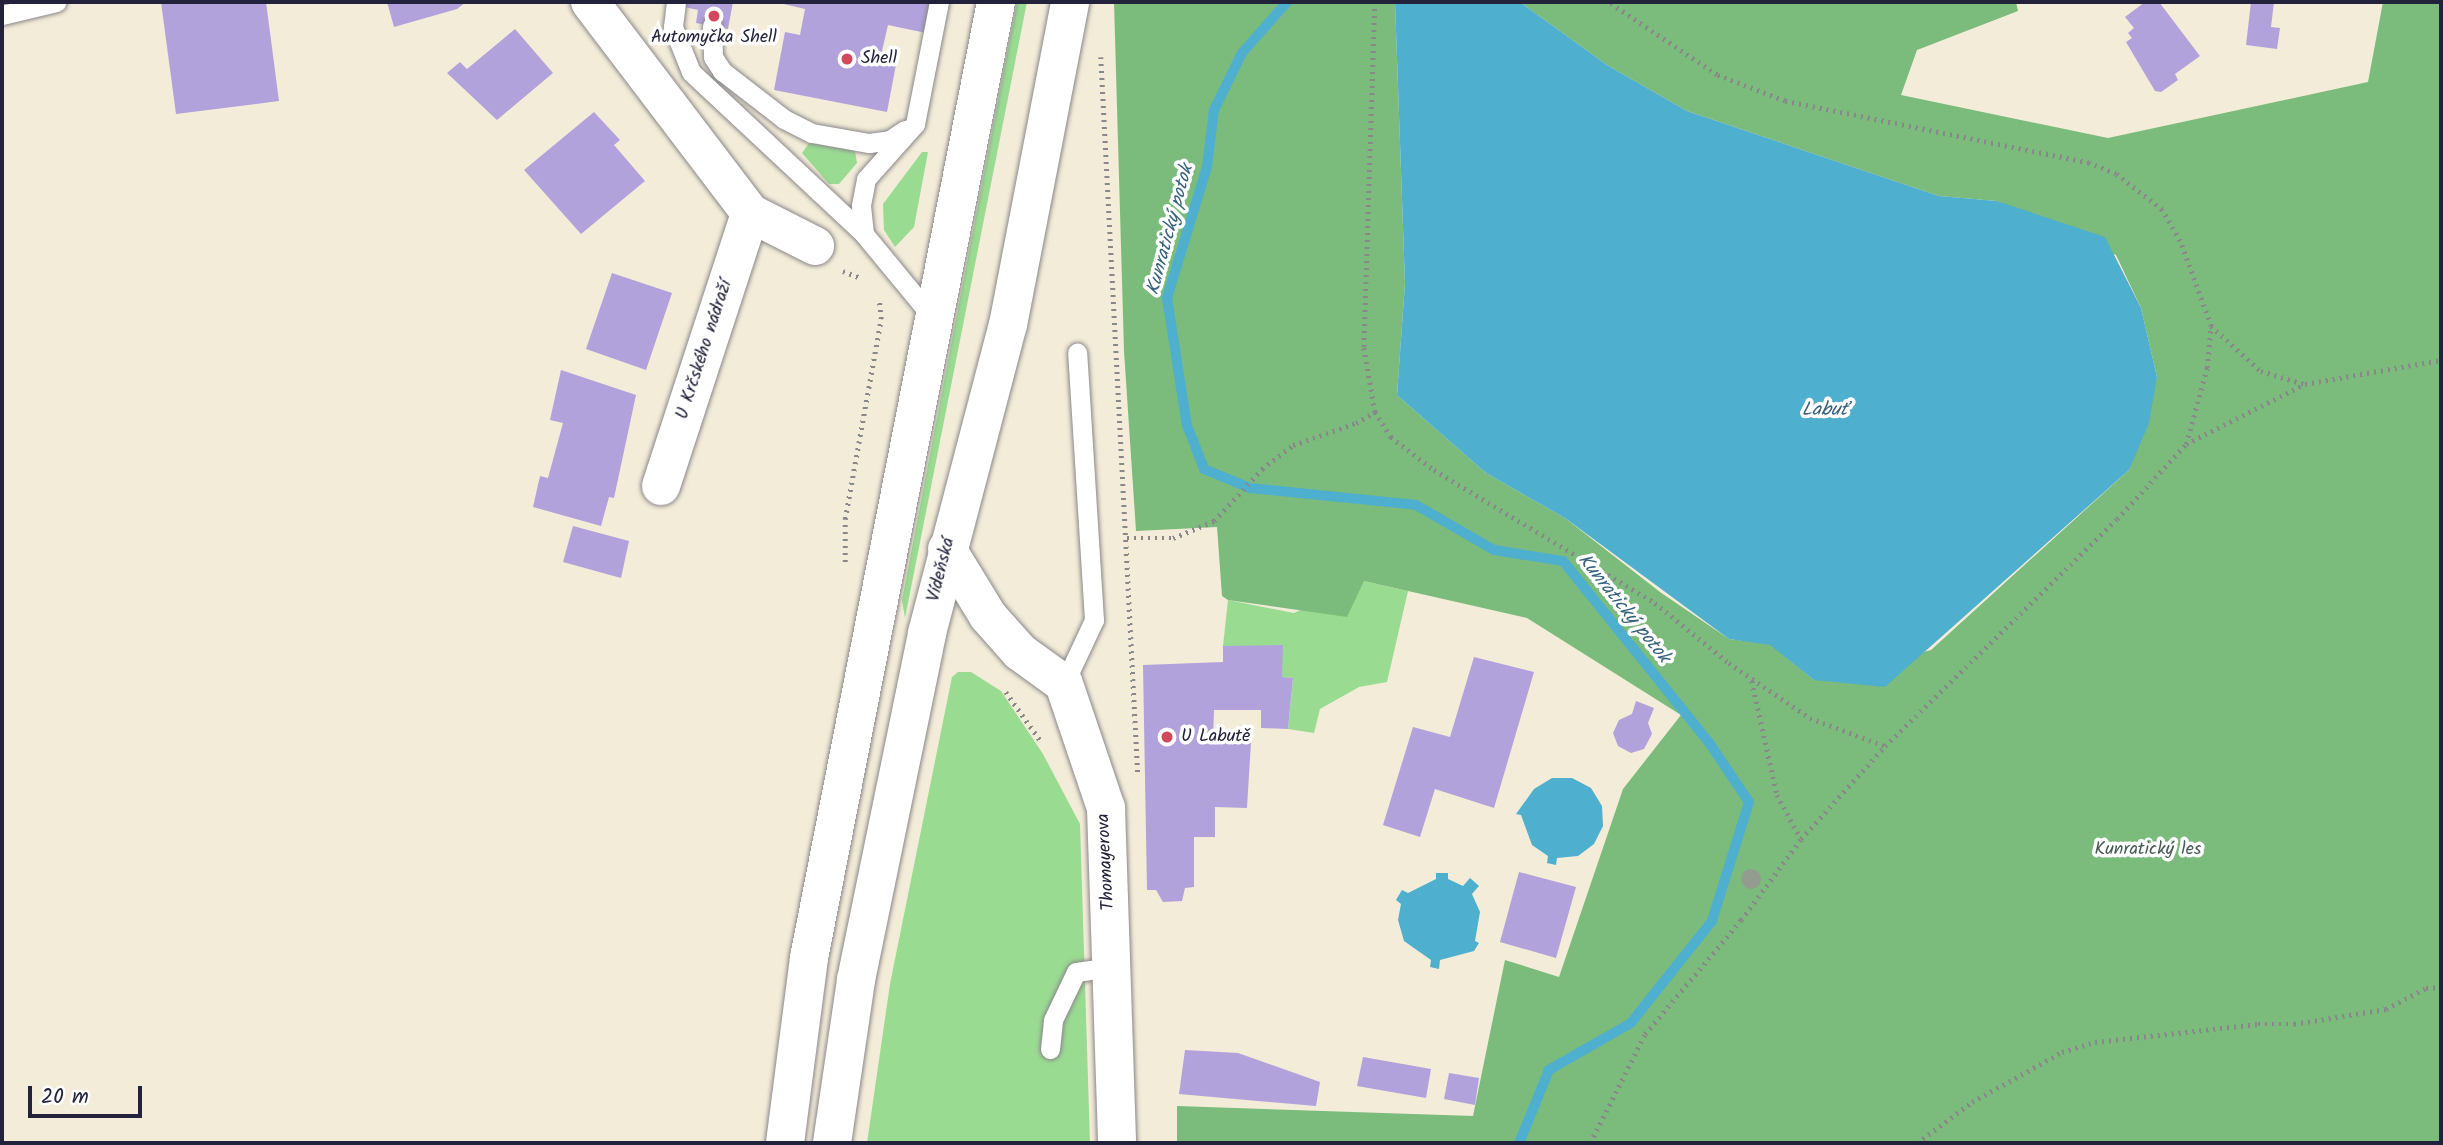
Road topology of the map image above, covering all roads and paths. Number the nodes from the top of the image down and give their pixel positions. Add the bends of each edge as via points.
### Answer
1 (56, 2) edge
2 (590, 2) edge
3 (676, 2) edge
4 (939, 2) edge
5 (996, 2) edge
6 (1070, 2) edge
7 (1375, 2) edge
8 (1608, 2) edge
9 (2, 15) edge
10 (712, 26) dead end
11 (1101, 48) dead end
12 (915, 124) junction
13 (750, 214) junction
14 (863, 234) junction
15 (815, 246) dead end
16 (934, 319) junction
17 (2210, 326) junction
18 (1077, 353) dead end
19 (2441, 360) edge
20 (2305, 384) junction
21 (1375, 412) junction
22 (2186, 443) junction
23 (661, 486) dead end
24 (1127, 538) junction
25 (947, 549) junction
26 (1752, 681) junction
27 (999, 682) dead end
28 (1064, 684) junction
29 (1043, 745) dead end
30 (1885, 746) junction
31 (1138, 782) dead end
32 (1801, 838) junction
33 (1111, 967) junction
34 (2441, 987) edge
35 (1050, 1049) dead end
36 (785, 1143) edge
37 (832, 1143) edge
38 (1117, 1143) edge
39 (1590, 1143) edge
40 (1917, 1143) edge

1 - 9 lane
2 - 13 main road
3 - 14 lane via 673,27 691,72
4 - 12 lane
5 - 16 main road
6 - 25 main road, Vídeňská via 1008,325
7 - 21 path via 1364,348
8 - 17 path via 1717,75 1785,101 2089,163 2116,174 2162,210 2180,241
10 - 12 lane via 713,57 722,71 784,119 812,133 869,143 890,140
11 - 24 path
12 - 14 lane via 866,179 861,205
13 - 15 main road
13 - 23 main road, U Krčského nádraží
14 - 16 lane
16 - 36 main road via 809,958
17 - 20 path via 2261,372
17 - 22 path via 2207,368
18 - 28 lane via 1094,621
19 - 20 path
20 - 22 path
21 - 24 path via 1293,445 1214,521 1173,538
21 - 26 path via 1391,437 1434,470 1655,603
22 - 30 path via 2117,519
24 - 31 path
25 - 28 main road via 988,616 1020,652
25 - 37 main road, Vídeňská via 856,980
26 - 30 path via 1810,718
26 - 32 path via 1777,795
27 - 29 path
28 - 33 main road, Thomayerova via 1106,808
30 - 32 path
32 - 39 path via 1741,920 1646,1034
33 - 35 lane via 1076,972 1053,1020
33 - 38 main road, Thomayerova
34 - 40 path via 2426,988 2386,1009 2294,1024 2095,1042 2062,1052 1972,1102

